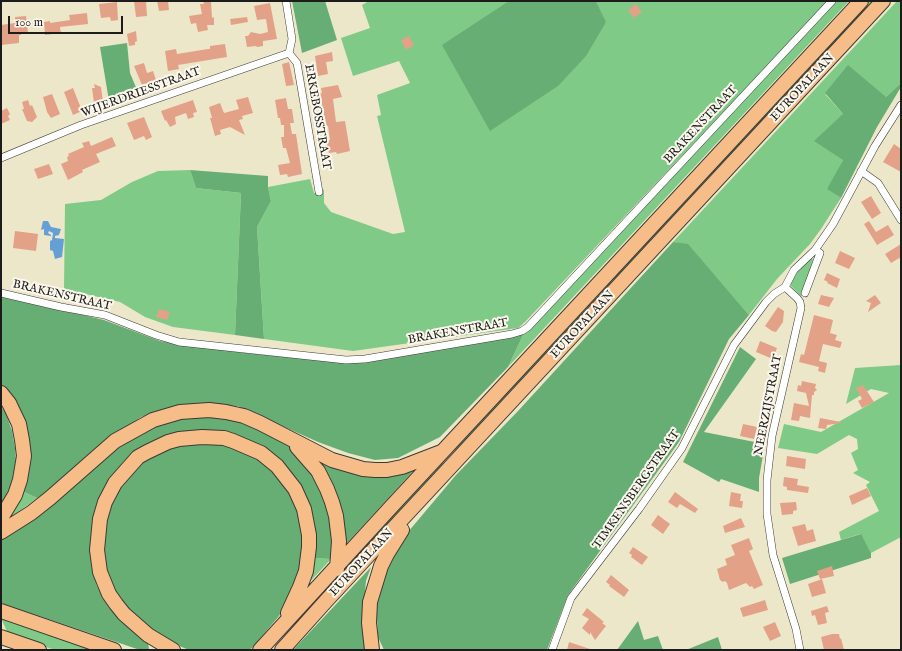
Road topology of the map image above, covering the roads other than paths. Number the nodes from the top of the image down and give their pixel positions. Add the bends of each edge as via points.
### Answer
1 (286, 1) edge
2 (832, 1) edge
3 (861, 1) edge
4 (883, 1) edge
5 (290, 53) junction
6 (901, 105) edge
7 (1, 158) edge
8 (861, 171) junction
9 (318, 192) dead end
10 (901, 220) edge
11 (814, 250) junction
12 (785, 287) junction
13 (1, 293) edge
14 (805, 293) dead end
15 (1, 393) edge
16 (289, 438) junction
17 (445, 451) junction
18 (438, 482) junction
19 (1, 518) edge
20 (1, 532) edge
21 (338, 565) junction
22 (326, 601) junction
23 (1, 611) edge
24 (284, 624) junction
25 (1, 637) edge
26 (39, 650) edge
27 (114, 650) edge
28 (173, 650) edge
29 (260, 650) edge
30 (282, 650) edge
31 (372, 650) edge
32 (552, 650) edge
33 (800, 650) edge

1 - 5 street, ERKEBOSSTRAAT via 292,39
2 - 13 street, BRAKENSTRAAT via 522,331 365,359 346,360 179,342 105,315
3 - 17 highway, EUROPALAAN
4 - 18 highway, EUROPALAAN
5 - 7 street, WIJERDRIESSTRAAT via 81,125
5 - 9 street, ERKEBOSSTRAAT via 297,63
6 - 8 street
8 - 10 street via 878,183
8 - 11 street via 833,224
11 - 12 street, TIMKENSBERGSTRAAT via 794,270
11 - 14 street via 820,253
12 - 32 street, TIMKENSBERGSTRAAT via 766,302 734,345 682,448 572,598
12 - 33 street, NEERZIJSTRAAT via 797,298 801,308 772,436 767,480 767,514 773,555
15 - 19 highway via 19,424 24,456 15,495
16 - 17 highway via 332,460 375,470 402,467
16 - 20 highway via 244,416 226,412 199,410 166,415 115,441 50,498
16 - 21 highway via 310,461 327,489 338,529
17 - 21 highway, EUROPALAAN
18 - 22 highway, EUROPALAAN
18 - 31 highway via 425,504 402,530 381,566 369,612
21 - 22 highway
21 - 24 highway, EUROPALAAN
22 - 30 highway, EUROPALAAN
23 - 27 highway
24 - 28 highway via 308,560 307,522 295,489 277,466 261,453 242,444 212,437 179,439 146,452 121,475 102,510 97,540 100,572 109,594 124,614 148,635
24 - 29 highway, EUROPALAAN
25 - 26 highway

